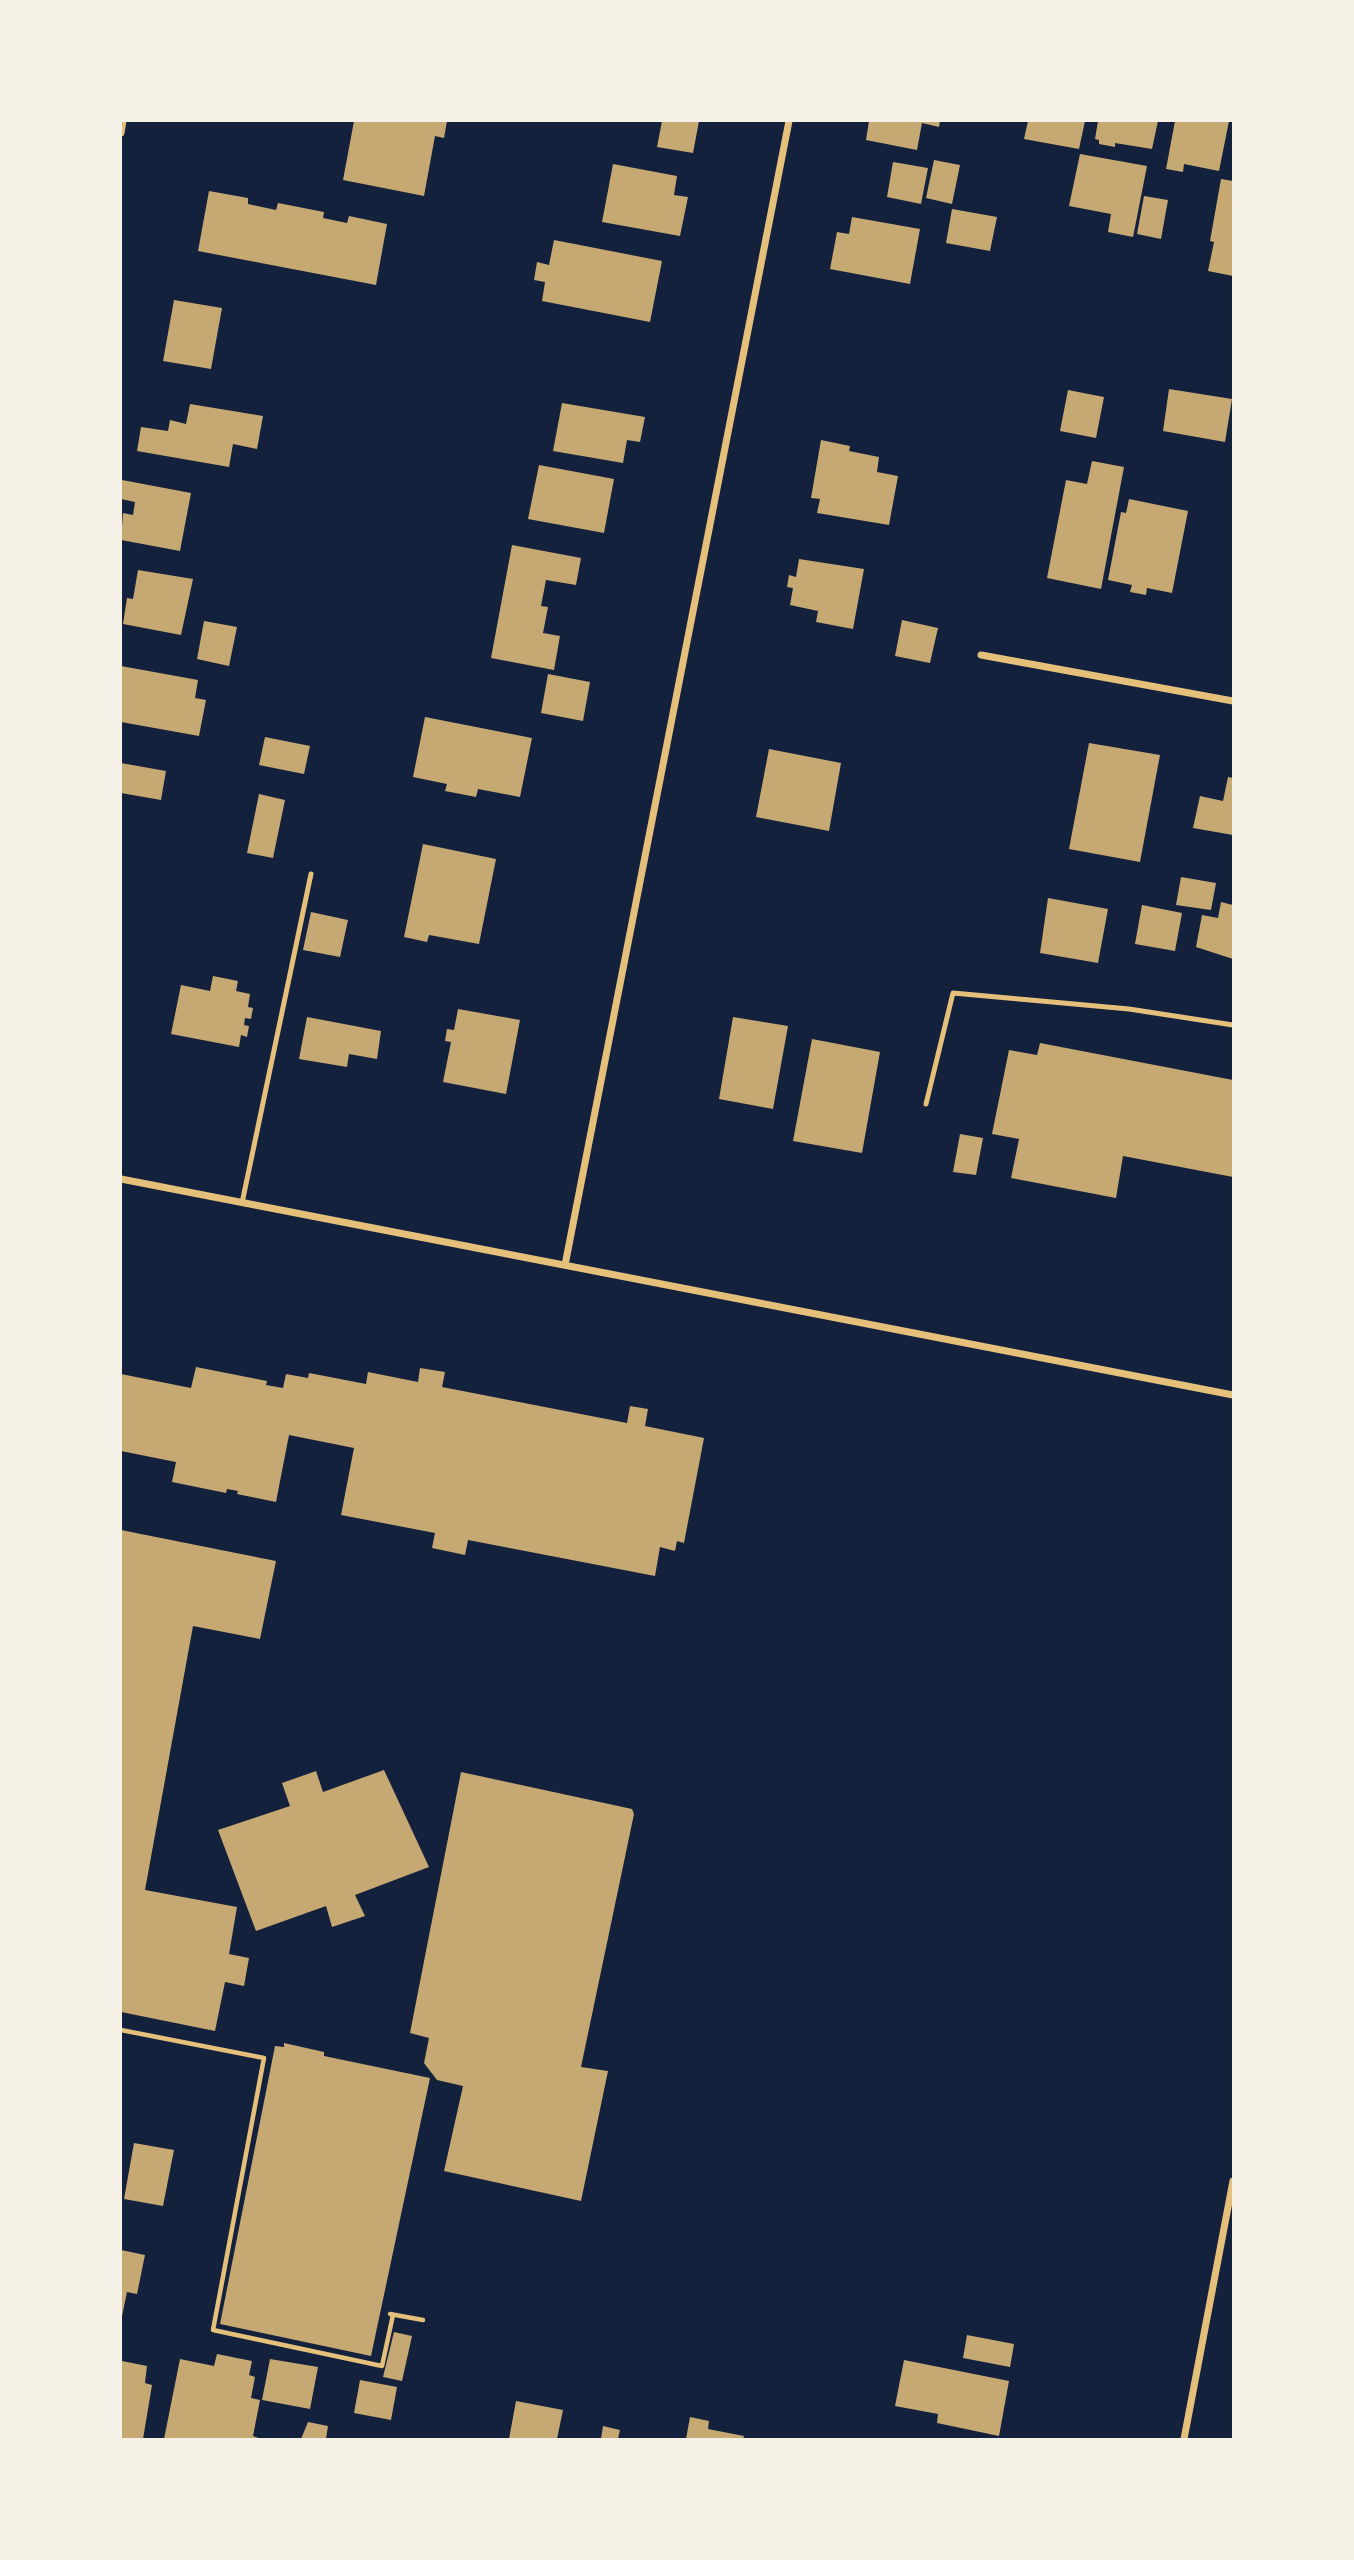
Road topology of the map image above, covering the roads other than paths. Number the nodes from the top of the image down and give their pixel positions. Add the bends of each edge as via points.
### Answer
1 (123, 121) edge
2 (789, 121) edge
3 (121, 133) edge
4 (981, 655) dead end
5 (1233, 701) edge
6 (311, 874) dead end
7 (1233, 1025) edge
8 (926, 1104) dead end
9 (121, 1179) edge
10 (242, 1203) junction
11 (565, 1265) junction
12 (1233, 1395) edge
13 (1233, 2181) edge
14 (1184, 2439) edge

1 - 3 street
2 - 11 street
4 - 5 street
6 - 10 lane
7 - 8 lane via 1129,1009 953,993
9 - 10 street
10 - 11 street
11 - 12 street
13 - 14 street

